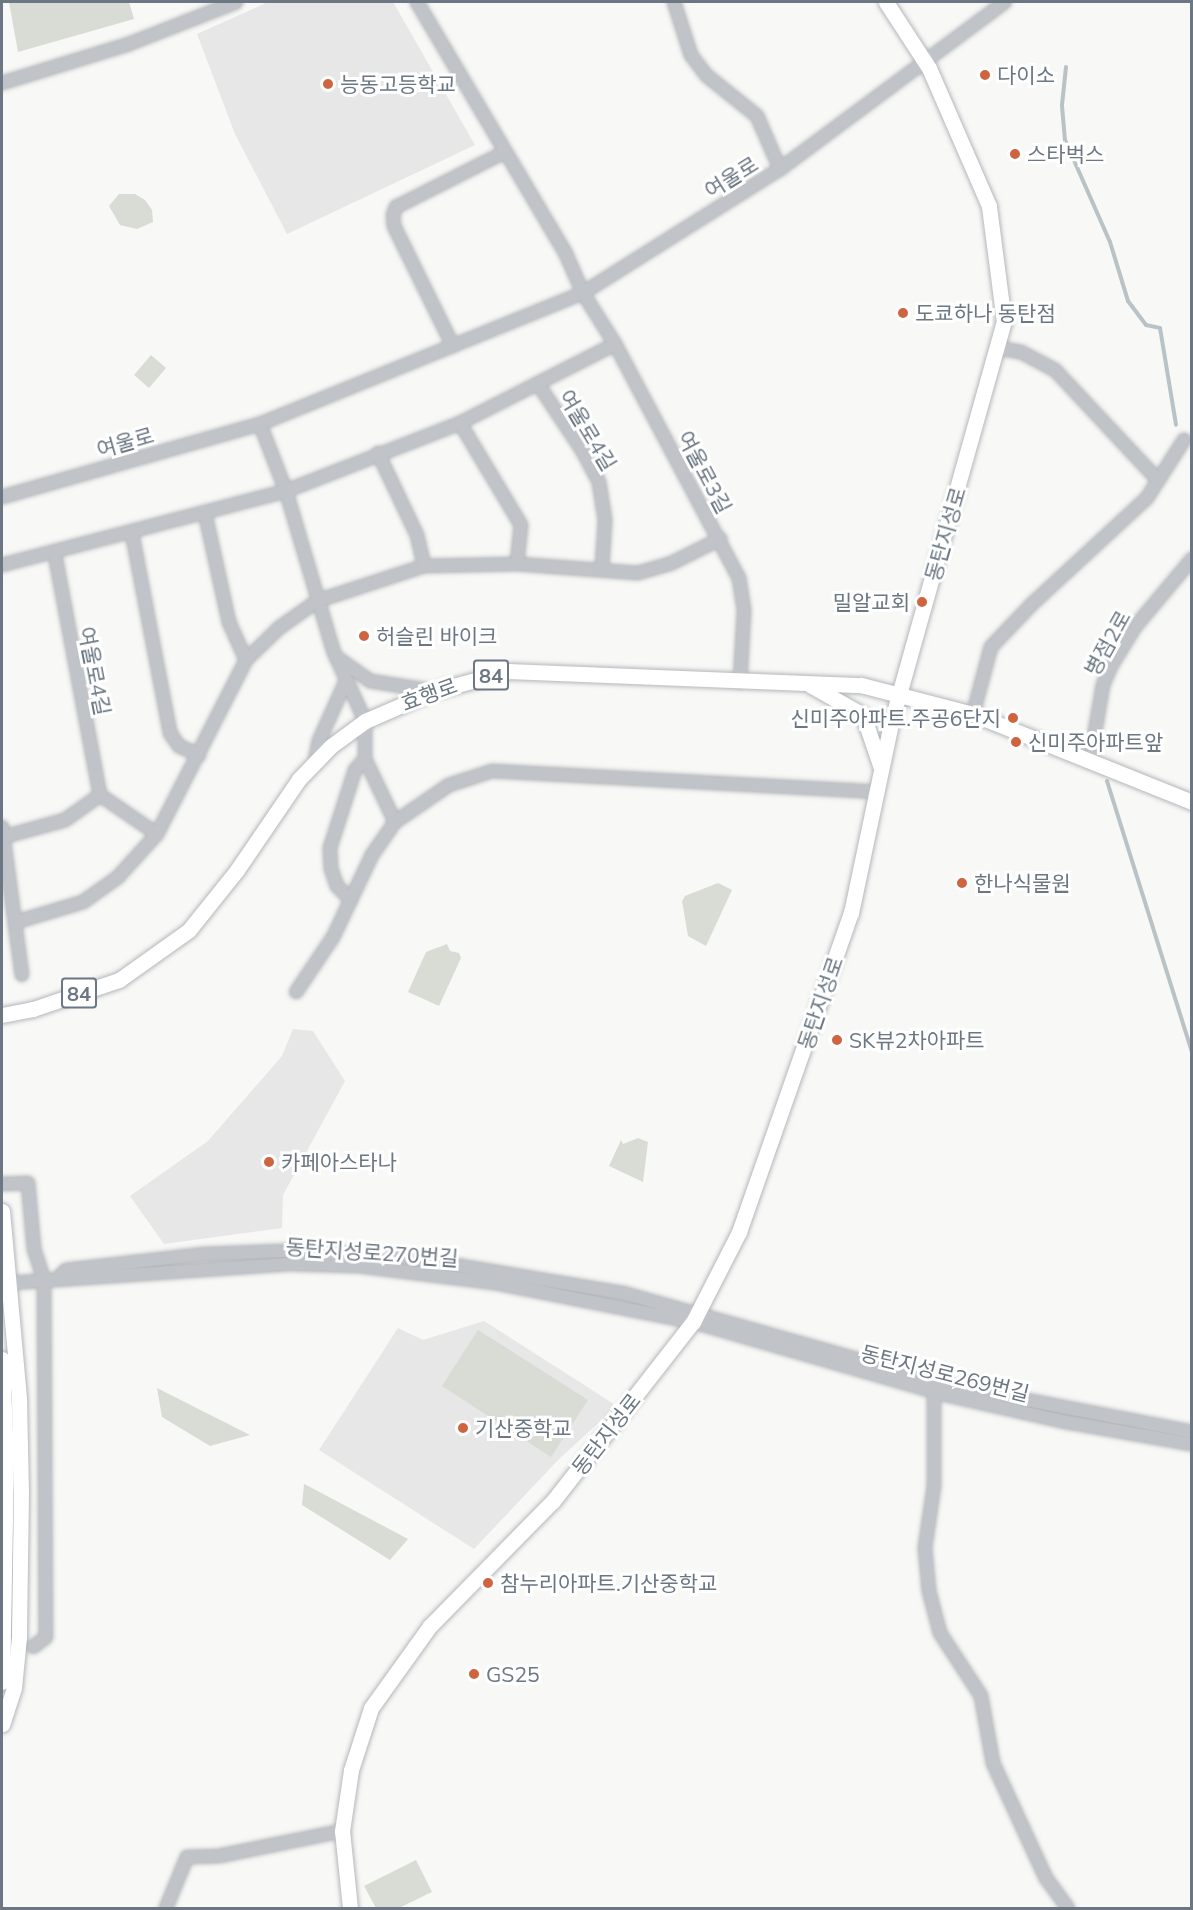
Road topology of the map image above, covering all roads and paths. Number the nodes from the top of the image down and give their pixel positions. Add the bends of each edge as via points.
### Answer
1 (236, 2) edge
2 (417, 2) edge
3 (674, 2) edge
4 (886, 2) edge
5 (1005, 2) edge
6 (924, 60) junction
7 (2, 83) edge
8 (505, 152) junction
9 (780, 169) junction
10 (583, 293) junction
11 (615, 344) junction
12 (453, 346) junction
13 (998, 348) junction
14 (538, 384) junction
15 (460, 423) junction
16 (260, 424) junction
17 (1184, 440) dead end
18 (378, 453) junction
19 (1157, 479) junction
20 (286, 491) junction
21 (2, 497) edge
22 (205, 513) junction
23 (132, 533) junction
24 (720, 539) junction
25 (55, 554) junction
26 (1191, 559) edge
27 (517, 564) junction
28 (2, 565) edge
29 (424, 566) junction
30 (602, 568) junction
31 (317, 602) junction
32 (336, 657) junction
33 (246, 660) junction
34 (346, 681) junction
35 (741, 683) junction
36 (805, 683) junction
37 (434, 691) junction
38 (899, 695) junction
39 (973, 714) junction
40 (365, 721) junction
41 (199, 755) junction
42 (365, 759) junction
43 (315, 760) junction
44 (1090, 761) junction
45 (881, 770) junction
46 (876, 792) junction
47 (100, 795) junction
48 (1191, 802) edge
49 (395, 822) junction
50 (2, 832) edge
51 (157, 834) junction
52 (351, 900) junction
53 (15, 922) junction
54 (22, 975) dead end
55 (296, 992) dead end
56 (2, 1015) edge
57 (2, 1184) edge
58 (2, 1211) edge
59 (44, 1280) junction
60 (10, 1283) junction
61 (696, 1317) junction
62 (2, 1359) edge
63 (934, 1391) junction
64 (1191, 1432) edge
65 (1191, 1444) edge
66 (33, 1647) dead end
67 (2, 1682) edge
68 (2, 1724) edge
69 (342, 1832) junction
70 (166, 1908) edge
71 (350, 1908) edge
72 (1068, 1908) edge

1 - 7 street via 129,44
2 - 8 street, 여울로3길
3 - 9 street via 691,56 706,75 757,116
4 - 6 main road, 동탄지성로
5 - 6 street, 여울로
6 - 9 street, 여울로
6 - 13 main road, 동탄지성로 via 989,206 1004,322
8 - 10 street, 여울로3길 via 565,252
8 - 12 street via 396,207 393,215 394,226
9 - 10 street, 여울로
10 - 11 street, 여울로3길
10 - 12 street, 여울로
11 - 14 street
11 - 24 street, 여울로3길
12 - 16 street, 여울로
13 - 19 street via 1021,352 1055,370
13 - 38 main road, 동탄지성로
14 - 15 street
14 - 30 street, 여울로4길 via 599,482 604,521
15 - 18 street
15 - 27 street via 521,525
16 - 20 street
16 - 21 street, 여울로
17 - 19 street
18 - 20 street
18 - 29 street via 417,535
19 - 39 street via 1147,498 1032,604 992,647
20 - 22 street
20 - 31 street
22 - 23 street
22 - 33 street via 229,622
23 - 25 street
23 - 41 street via 170,733 179,746
24 - 30 street via 638,573
24 - 35 street, 여울로3길 via 739,578 744,611
25 - 28 street
25 - 47 street, 여울로4길
26 - 44 street, 병점2로 via 1136,627 1111,666 1103,685
27 - 29 street
27 - 30 street
29 - 31 street
31 - 32 street
31 - 33 street via 279,627
32 - 34 street
32 - 37 street via 370,681
33 - 41 street
34 - 40 street
34 - 43 street via 319,741
35 - 36 main road, 효행로 / 84
35 - 37 main road, 효행로 / 84 via 509,671
36 - 38 main road, 효행로 / 84 via 861,685
36 - 45 main road via 863,716
37 - 40 main road, 효행로 / 84
38 - 39 main road, 효행로 / 84
38 - 45 main road, 동탄지성로
39 - 44 main road, 효행로 / 84
40 - 42 street
40 - 43 main road, 효행로 / 84
41 - 51 street
42 - 49 street
42 - 52 street via 355,770 330,848 337,886
43 - 56 main road, 효행로 / 84 via 189,930 118,980 33,1010
44 - 48 main road, 84
45 - 46 main road, 동탄지성로
46 - 49 street via 492,771 449,784
46 - 61 main road, 동탄지성로 via 851,913 740,1232
47 - 50 street via 65,820
47 - 51 street
49 - 52 street via 372,855
50 - 53 street
51 - 53 street via 118,877 83,902
52 - 55 street via 333,937
53 - 54 street
57 - 59 street via 28,1183 34,1250
58 - 60 main road
59 - 60 street
59 - 61 street via 58,1278 66,1270 205,1254 284,1251 401,1256 598,1288
59 - 66 street via 46,1636
60 - 68 main road via 19,1399 21,1585 14,1688
61 - 63 street, 동탄지성로269번길
61 - 64 street via 949,1385
61 - 69 main road, 동탄지성로 via 554,1501 430,1626 370,1708 351,1770
62 - 67 main road via 6,1571
63 - 65 street, 동탄지성로269번길 via 1061,1421
63 - 72 street via 934,1486 925,1548 929,1591 940,1633 981,1696 993,1763 1046,1878
69 - 70 street via 219,1856 187,1857
69 - 71 main road, 동탄지성로

